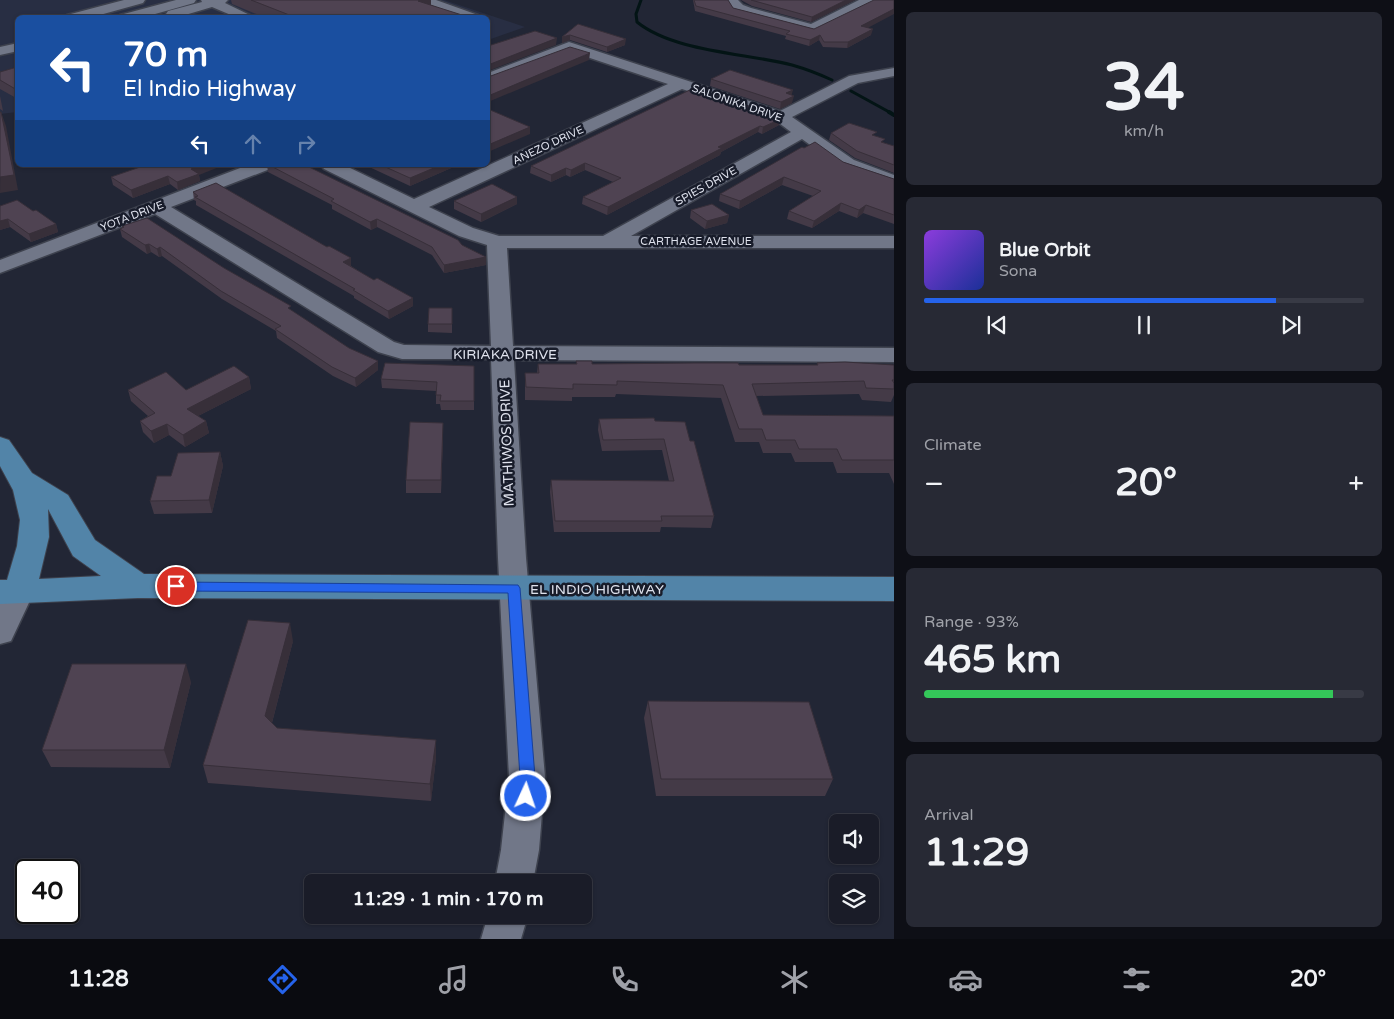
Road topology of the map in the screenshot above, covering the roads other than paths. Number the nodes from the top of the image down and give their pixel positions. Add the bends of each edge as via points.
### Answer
1 (139, 0) edge
2 (190, 0) edge
3 (424, 0) edge
4 (732, 0) edge
5 (869, 0) edge
6 (214, 1) edge
7 (85, 15) edge
8 (136, 15) edge
9 (170, 15) edge
10 (244, 15) edge
11 (465, 15) edge
12 (15, 48) edge
13 (0, 51) edge
14 (894, 72) edge
15 (490, 77) edge
16 (681, 84) junction
17 (781, 117) junction
18 (803, 132) junction
19 (259, 167) edge
20 (334, 167) edge
21 (894, 181) edge
22 (414, 206) junction
23 (157, 207) junction
24 (609, 241) junction
25 (497, 242) junction
26 (894, 242) edge
27 (0, 268) edge
28 (503, 354) junction
29 (894, 355) edge
30 (0, 446) edge
31 (23, 480) junction
32 (138, 586) junction
33 (514, 588) junction
34 (894, 590) edge
35 (10, 592) edge
36 (0, 632) edge
37 (516, 874) edge
38 (505, 924) edge
39 (501, 939) edge

1 - 7 street
2 - 8 street
3 - 11 street
4 - 5 street via 738,8 746,11 813,29
6 - 9 street
6 - 10 street
12 - 13 street
14 - 17 street via 854,79
15 - 16 street, SALONIKA DRIVE via 569,46
16 - 17 street, SALONIKA DRIVE
16 - 22 street, ANEZO DRIVE
17 - 18 street, SALONIKA DRIVE
18 - 21 street, SALONIKA DRIVE via 848,164
18 - 24 street, SPIES DRIVE
19 - 23 street, YOTA DRIVE
20 - 22 street
22 - 25 street via 466,232
23 - 27 street, YOTA DRIVE
23 - 28 street, KIRIAKA DRIVE via 386,347 402,352
24 - 25 street, CARTHAGE AVENUE
24 - 26 street, CARTHAGE AVENUE
25 - 28 street, MATHIWOS DRIVE
28 - 29 street, KIRIAKA DRIVE
28 - 33 street, MATHIWOS DRIVE
30 - 31 main road
31 - 32 main road via 58,502 84,548
31 - 35 main road via 36,520 30,554
32 - 33 main road, EL INDIO HIGHWAY
32 - 35 main road, EL INDIO HIGHWAY
33 - 34 main road, EL INDIO HIGHWAY
33 - 37 street, MATHIWOS DRIVE via 527,777
35 - 36 street
38 - 39 street

